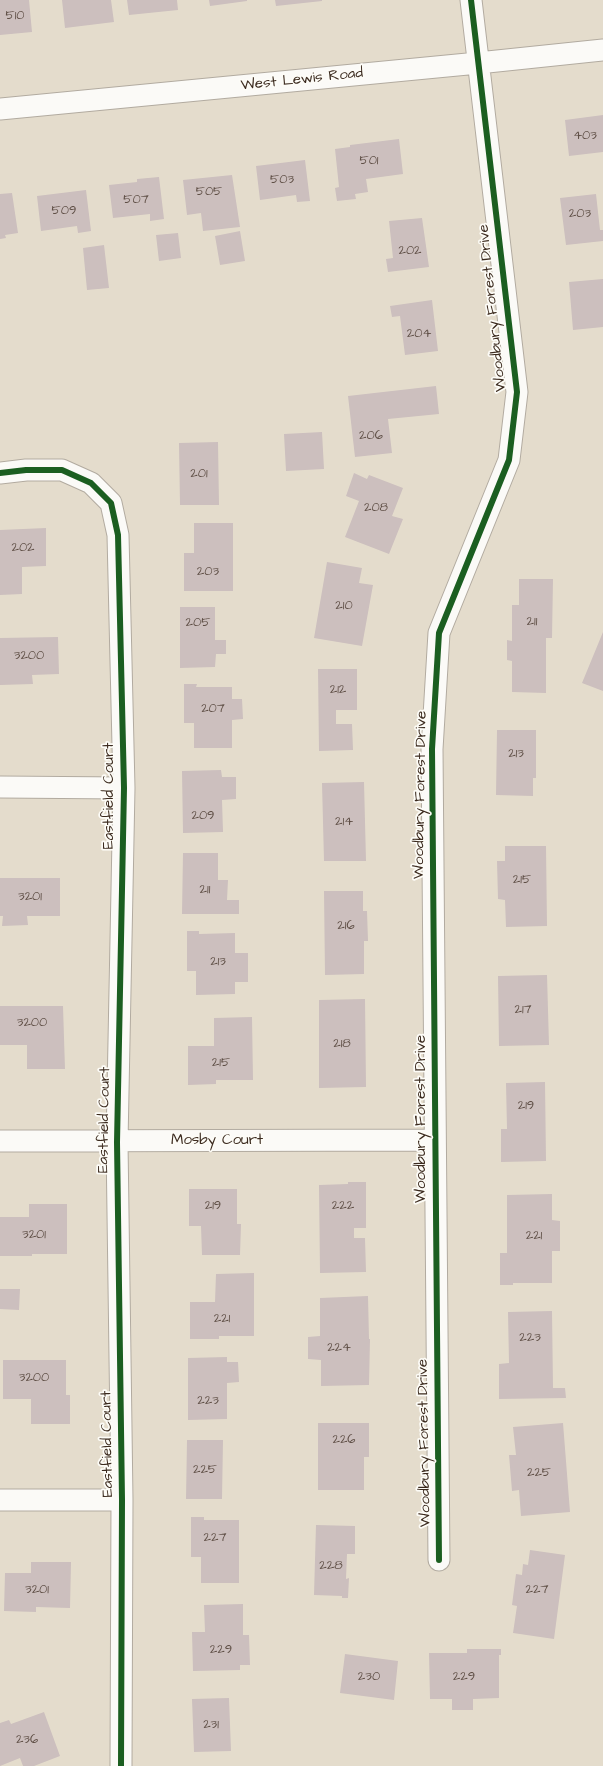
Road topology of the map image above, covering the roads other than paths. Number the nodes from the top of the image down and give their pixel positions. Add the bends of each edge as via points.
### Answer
1 (471, 0) edge
2 (603, 50) edge
3 (478, 63) junction
4 (0, 109) edge
5 (0, 473) edge
6 (0, 787) edge
7 (124, 788) junction
8 (435, 1140) junction
9 (0, 1141) edge
10 (117, 1142) junction
11 (0, 1500) edge
12 (122, 1500) junction
13 (439, 1560) dead end
14 (121, 1766) edge

1 - 3 street, Woodbury Forest Drive
2 - 3 street, West Lewis Road
3 - 4 street, West Lewis Road
3 - 8 street, Woodbury Forest Drive via 517,392 509,460 440,633 432,749
5 - 7 street, Eastfield Court via 62,470 91,483 111,504 118,534
6 - 7 street
7 - 10 street, Eastfield Court
8 - 10 street, Mosby Court
8 - 13 street, Woodbury Forest Drive
9 - 10 street, Mosby Court
10 - 12 street, Eastfield Court
11 - 12 street
12 - 14 street, Eastfield Court

